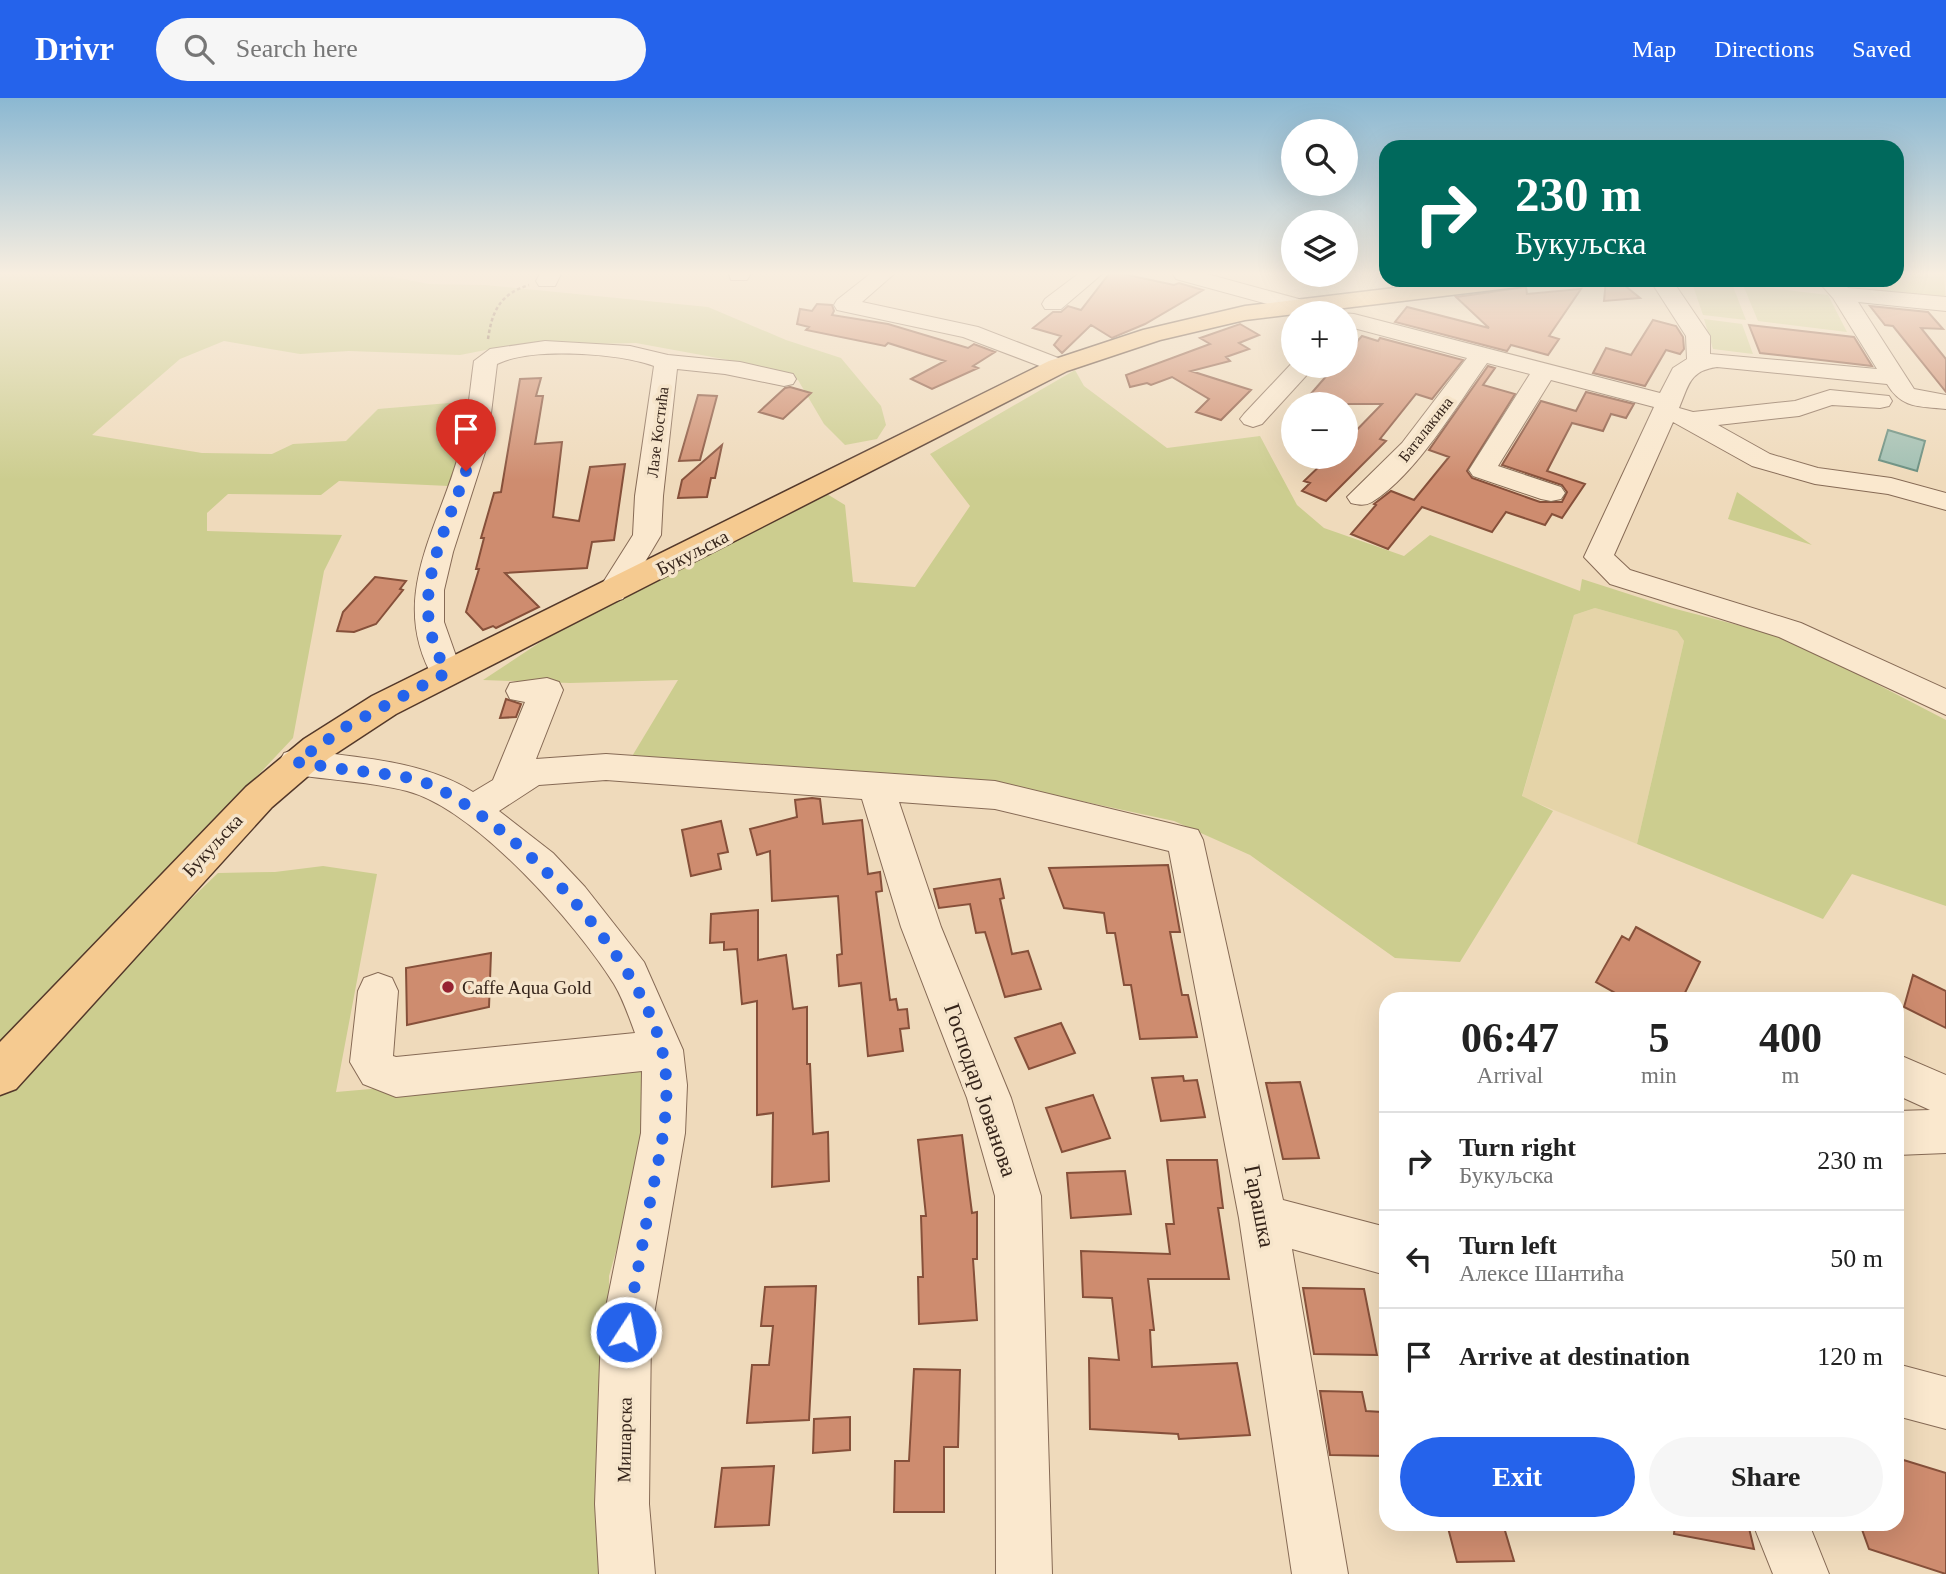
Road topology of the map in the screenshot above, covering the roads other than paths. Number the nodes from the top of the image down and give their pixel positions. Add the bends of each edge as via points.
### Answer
1 (998, 343) edge
2 (1133, 343) edge
3 (1439, 343) edge
4 (1698, 343) edge
5 (1866, 343) edge
6 (1482, 354) junction
7 (666, 362) junction
8 (1699, 362) junction
9 (1058, 366) junction
10 (1545, 370) junction
11 (1292, 378) edge
12 (783, 379) dead end
13 (1892, 390) junction
14 (1946, 402) edge
15 (1674, 411) junction
16 (1253, 419) dead end
17 (1891, 486) junction
18 (1551, 493) dead end
19 (1361, 497) dead end
20 (1946, 502) edge
21 (1946, 528) edge
22 (612, 592) junction
23 (446, 673) junction
24 (1946, 677) edge
25 (1910, 684) junction
26 (522, 691) dead end
27 (1946, 703) edge
28 (296, 762) junction
29 (508, 785) junction
30 (876, 787) junction
31 (473, 810) junction
32 (378, 991) dead end
33 (662, 1050) junction
34 (0, 1074) edge
35 (1904, 1077) edge
36 (1946, 1096) edge
37 (1946, 1131) edge
38 (1904, 1133) edge
39 (1263, 1218) junction
40 (1379, 1249) edge
41 (1904, 1392) edge
42 (1946, 1403) edge
43 (1784, 1531) edge
44 (627, 1574) edge
45 (1024, 1574) edge
46 (1320, 1574) edge
47 (1801, 1574) edge

1 - 9 street
2 - 9 main road, Букуљска
3 - 6 street
4 - 8 street
5 - 13 street
6 - 10 street
6 - 19 street, Баталакина via 1403,458
7 - 12 street via 729,366
7 - 22 street, Лазе Костића via 647,535
7 - 23 street, Лазе Костића via 641,354 562,348 501,352 486,361 474,446 429,590 429,622
8 - 13 street via 1745,362
8 - 15 street via 1682,373
9 - 22 main road, Букуљска
10 - 15 street
10 - 18 street via 1482,470
11 - 16 street
13 - 14 street
13 - 15 street via 1830,397 1791,409
15 - 17 street via 1761,460 1815,476
15 - 25 street via 1600,557 1620,577 1790,630
17 - 20 street
17 - 21 street
22 - 23 main road, Букуљска
23 - 28 main road, Букуљска via 347,726
24 - 25 street
25 - 27 street
26 - 29 street via 547,690
28 - 31 street, Мишарска via 412,779
28 - 34 main road, Букуљска via 234,820
29 - 30 street via 530,773 606,767
29 - 31 street
30 - 39 street, Гарашка via 995,795 1185,840
30 - 45 street, Господар Јованова via 920,928 989,1098 1018,1196
31 - 33 street, Мишарска via 540,864 571,898 630,974
32 - 33 street via 371,1062 396,1077
33 - 44 street, Мишарска via 663,1133 626,1332 622,1504
35 - 36 street
37 - 38 street
39 - 40 street
39 - 46 street, Гарашка
41 - 42 street
43 - 47 street

